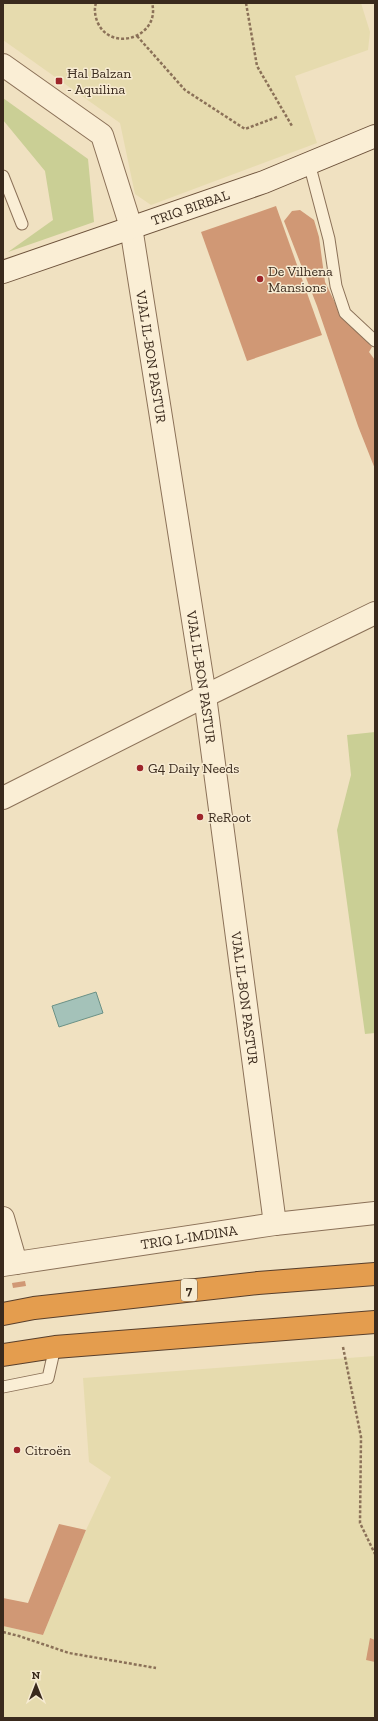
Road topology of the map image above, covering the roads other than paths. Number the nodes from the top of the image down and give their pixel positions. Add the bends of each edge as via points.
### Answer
1 (3, 65) edge
2 (375, 136) edge
3 (308, 163) junction
4 (3, 176) edge
5 (22, 224) dead end
6 (131, 227) junction
7 (3, 272) edge
8 (375, 342) edge
9 (375, 613) edge
10 (205, 696) junction
11 (3, 798) edge
12 (375, 1213) edge
13 (3, 1218) edge
14 (275, 1224) junction
15 (9, 1264) edge
16 (375, 1274) edge
17 (3, 1314) edge
18 (375, 1322) edge
19 (55, 1347) junction
20 (3, 1355) edge
21 (3, 1387) edge

1 - 6 street, VJAL IL-BON PASTUR via 102,135
2 - 3 street, TRIQ BIRBAL
3 - 6 street, TRIQ BIRBAL via 264,182
3 - 8 lane via 329,239 336,286 345,313
4 - 5 lane
6 - 7 street, TRIQ BIRBAL
6 - 10 street, VJAL IL-BON PASTUR
9 - 10 street
10 - 11 street
10 - 14 street, VJAL IL-BON PASTUR
12 - 14 street, TRIQ L-IMDINA
13 - 15 street
14 - 15 street, TRIQ L-IMDINA
16 - 17 highway, 7 via 258,1282 34,1308
18 - 19 highway
19 - 20 highway
19 - 21 lane via 48,1378

